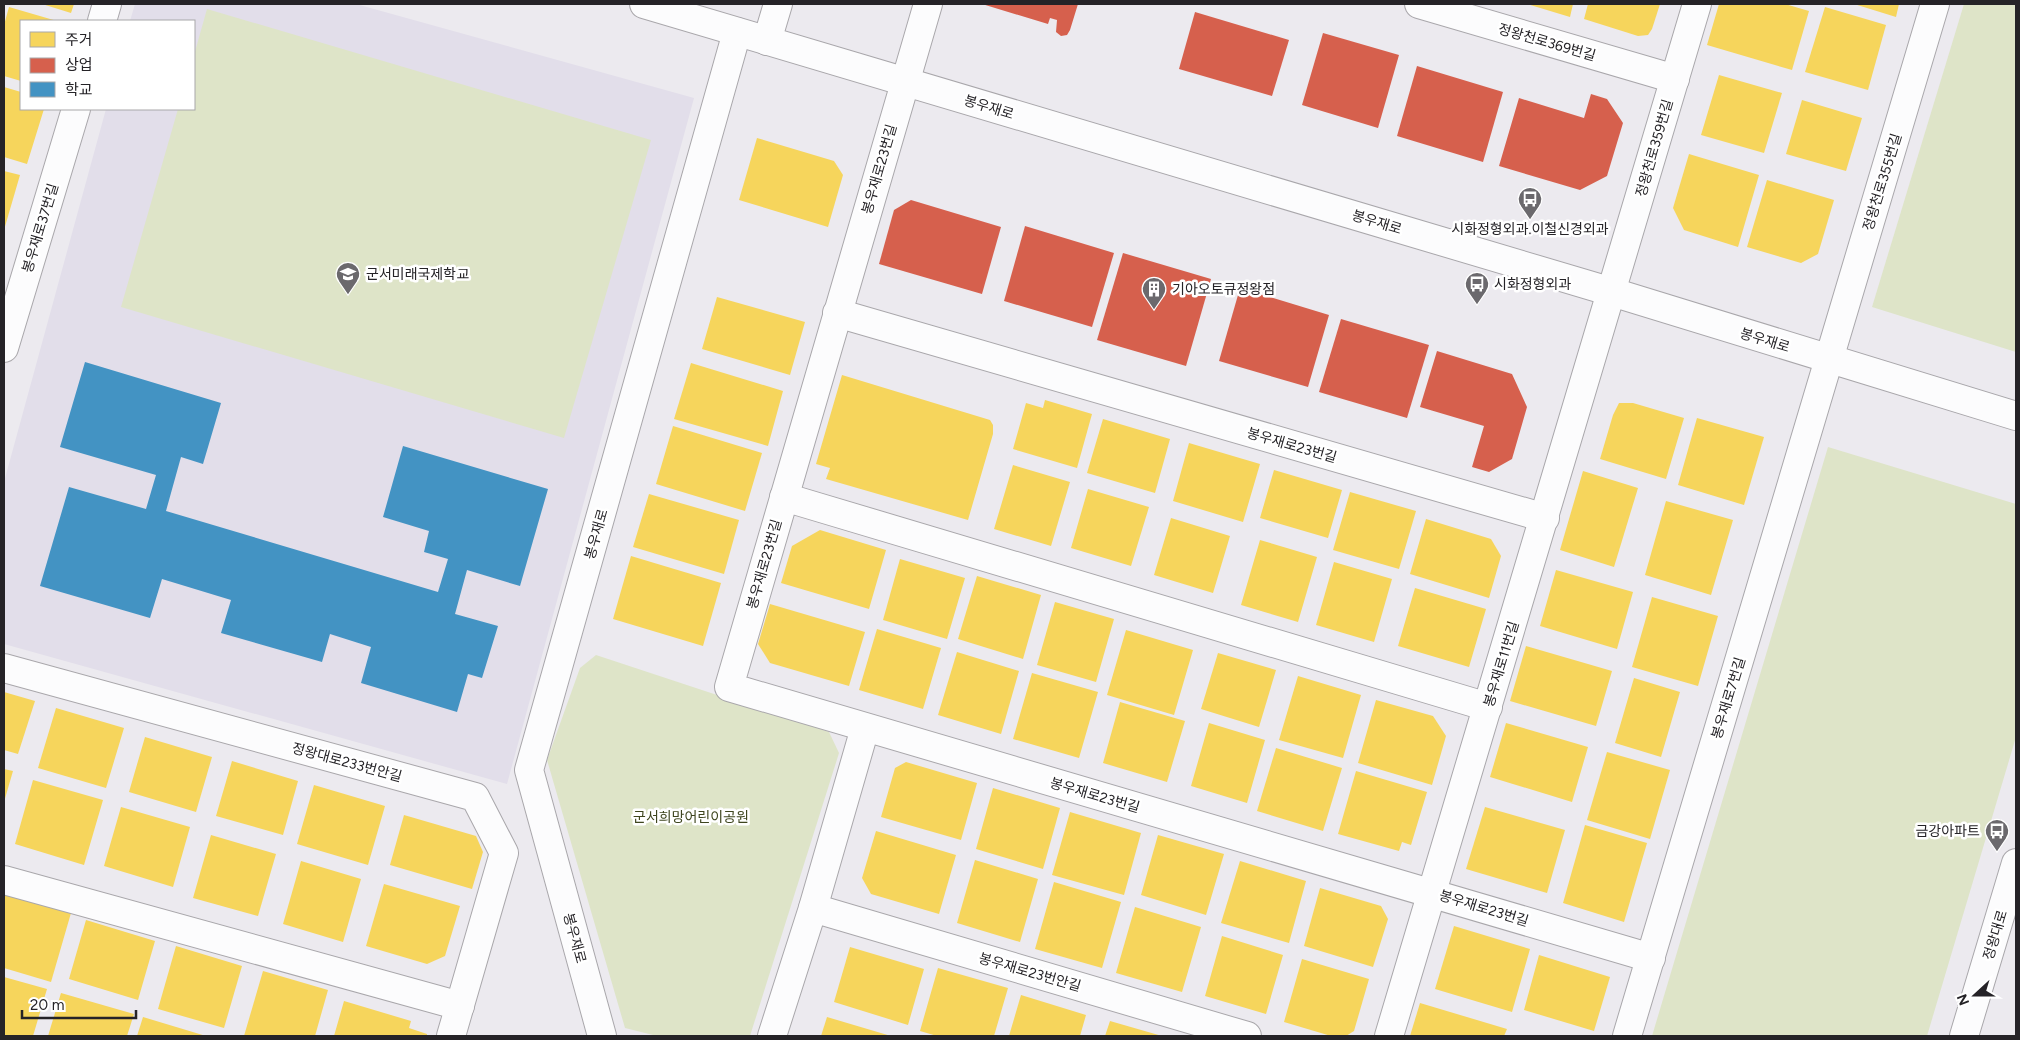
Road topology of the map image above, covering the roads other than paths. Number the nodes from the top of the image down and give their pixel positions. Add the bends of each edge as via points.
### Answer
1 (107, 4) edge
2 (644, 4) edge
3 (778, 4) edge
4 (928, 4) edge
5 (1419, 4) edge
6 (1697, 4) edge
7 (1935, 4) edge
8 (102, 20) edge
9 (737, 32) junction
10 (767, 41) junction
11 (1674, 79) junction
12 (905, 82) junction
13 (76, 110) edge
14 (1612, 292) junction
15 (837, 313) junction
16 (4, 348) edge
17 (1829, 360) junction
18 (2016, 416) edge
19 (784, 497) junction
20 (1545, 518) junction
21 (4, 668) edge
22 (1488, 707) junction
23 (865, 728) junction
24 (2016, 863) edge
25 (4, 880) edge
26 (1432, 893) junction
27 (813, 908) junction
28 (1651, 958) junction
29 (460, 1006) junction
30 (451, 1036) edge
31 (602, 1036) edge
32 (772, 1036) edge
33 (1247, 1036) edge
34 (1389, 1036) edge
35 (1627, 1036) edge
36 (1964, 1036) edge

1 - 8 street
2 - 9 street, 봉우재로
3 - 10 street
4 - 12 street
5 - 11 street, 정왕천로369번길
6 - 11 street, 정왕천로359번길
7 - 17 street, 정왕천로355번길
9 - 10 street, 봉우재로
9 - 31 street, 봉우재로 via 529,770
10 - 12 street, 봉우재로
11 - 14 street, 정왕천로359번길
12 - 14 street, 봉우재로
12 - 15 street, 봉우재로23번길
13 - 16 street, 봉우재로37번길
14 - 17 street, 봉우재로
14 - 20 street, 봉우재로11번길
15 - 19 street, 봉우재로23번길
15 - 20 street, 봉우재로23번길
17 - 18 street, 봉우재로
17 - 28 street, 봉우재로7번길
19 - 22 street
19 - 23 street, 봉우재로23번길 via 729,687
20 - 22 street, 봉우재로11번길
21 - 29 street, 정왕대로233번안길 via 475,797 504,853
22 - 26 street, 봉우재로11번길
23 - 26 street, 봉우재로23번길
23 - 27 street
24 - 36 street, 정왕대로
25 - 29 street
26 - 28 street, 봉우재로23번길
26 - 34 street, 봉우재로11번길
27 - 32 street
27 - 33 street, 봉우재로23번안길
28 - 35 street, 봉우재로7번길
29 - 30 street, 정왕대로233번안길

